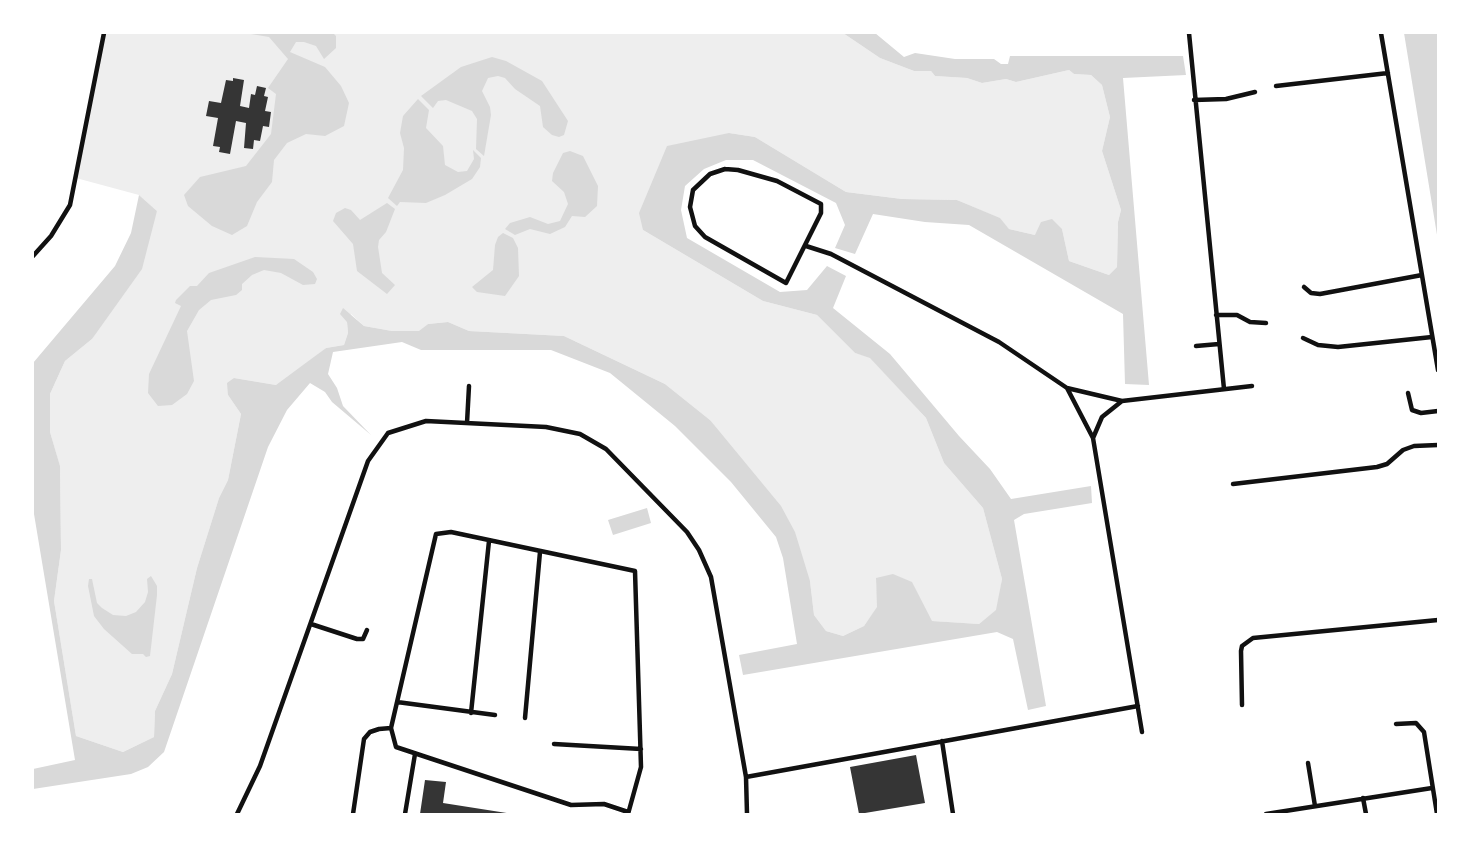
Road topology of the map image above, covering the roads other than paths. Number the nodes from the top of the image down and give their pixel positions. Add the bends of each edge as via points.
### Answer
1 (104, 33) edge
2 (1189, 33) edge
3 (1382, 33) edge
4 (1388, 73) junction
5 (1276, 86) dead end
6 (1255, 92) dead end
7 (1194, 100) junction
8 (806, 246) junction
9 (33, 256) edge
10 (1422, 274) junction
11 (1304, 287) dead end
12 (1216, 315) junction
13 (1266, 322) dead end
14 (1432, 337) junction
15 (1304, 338) dead end
16 (1219, 344) junction
17 (1196, 346) dead end
18 (1438, 370) edge
19 (469, 386) dead end
20 (1252, 386) dead end
21 (1067, 388) junction
22 (1224, 389) junction
23 (1408, 393) dead end
24 (1122, 401) junction
25 (1438, 411) edge
26 (467, 423) junction
27 (1093, 438) junction
28 (1438, 445) edge
29 (1233, 484) dead end
30 (489, 541) junction
31 (540, 552) junction
32 (1438, 620) edge
33 (310, 624) junction
34 (367, 630) dead end
35 (397, 702) junction
36 (1242, 705) dead end
37 (1138, 706) junction
38 (471, 713) junction
39 (495, 715) dead end
40 (525, 718) dead end
41 (1396, 724) dead end
42 (391, 728) junction
43 (1142, 732) dead end
44 (942, 741) junction
45 (554, 744) dead end
46 (641, 750) junction
47 (415, 754) junction
48 (1308, 763) dead end
49 (746, 777) junction
50 (1432, 788) junction
51 (1363, 798) junction
52 (1315, 806) junction
53 (1291, 812) edge
54 (628, 813) edge
55 (237, 814) edge
56 (354, 814) edge
57 (405, 814) edge
58 (747, 814) edge
59 (953, 814) edge
60 (1266, 814) edge
61 (1366, 814) edge
62 (1437, 814) edge

1 - 9 street via 70,205
2 - 7 street
3 - 4 street
4 - 5 street
4 - 10 street
6 - 7 street via 1226,99
7 - 12 street
8 - 8 street via 789,281 782,283 699,232 691,217 693,190 710,174 725,169 777,181 817,201 822,210
8 - 21 street via 831,254 999,342
10 - 11 street via 1320,294
10 - 14 street
12 - 13 street
12 - 16 street
14 - 15 street via 1338,347 1318,345
14 - 18 street
16 - 17 street
16 - 22 street
19 - 26 street
20 - 22 street
21 - 24 street
21 - 27 street
22 - 24 street
23 - 25 street via 1412,410
24 - 27 street via 1102,417
26 - 33 street via 413,423 395,429 381,440 362,476
26 - 49 street via 554,428 592,440 626,468 687,532 711,577
27 - 37 street
28 - 29 street via 1414,446 1377,467
30 - 31 street
30 - 35 street via 445,532 433,538
30 - 38 street
31 - 40 street
31 - 46 street via 635,572
32 - 36 street via 1253,638 1241,651
33 - 34 street via 357,639 363,639
33 - 55 street via 260,766
35 - 38 street
35 - 42 street
37 - 43 street
37 - 44 street
38 - 39 street
41 - 50 street via 1416,723 1424,732
42 - 47 street via 396,747
42 - 56 street via 379,729 364,739
44 - 49 street
44 - 59 street
45 - 46 street
46 - 54 street via 641,767
47 - 54 street via 571,805 604,804
47 - 57 street
48 - 52 street
49 - 58 street
50 - 51 street
50 - 62 street
51 - 52 street
51 - 61 street
52 - 53 street
53 - 60 street

